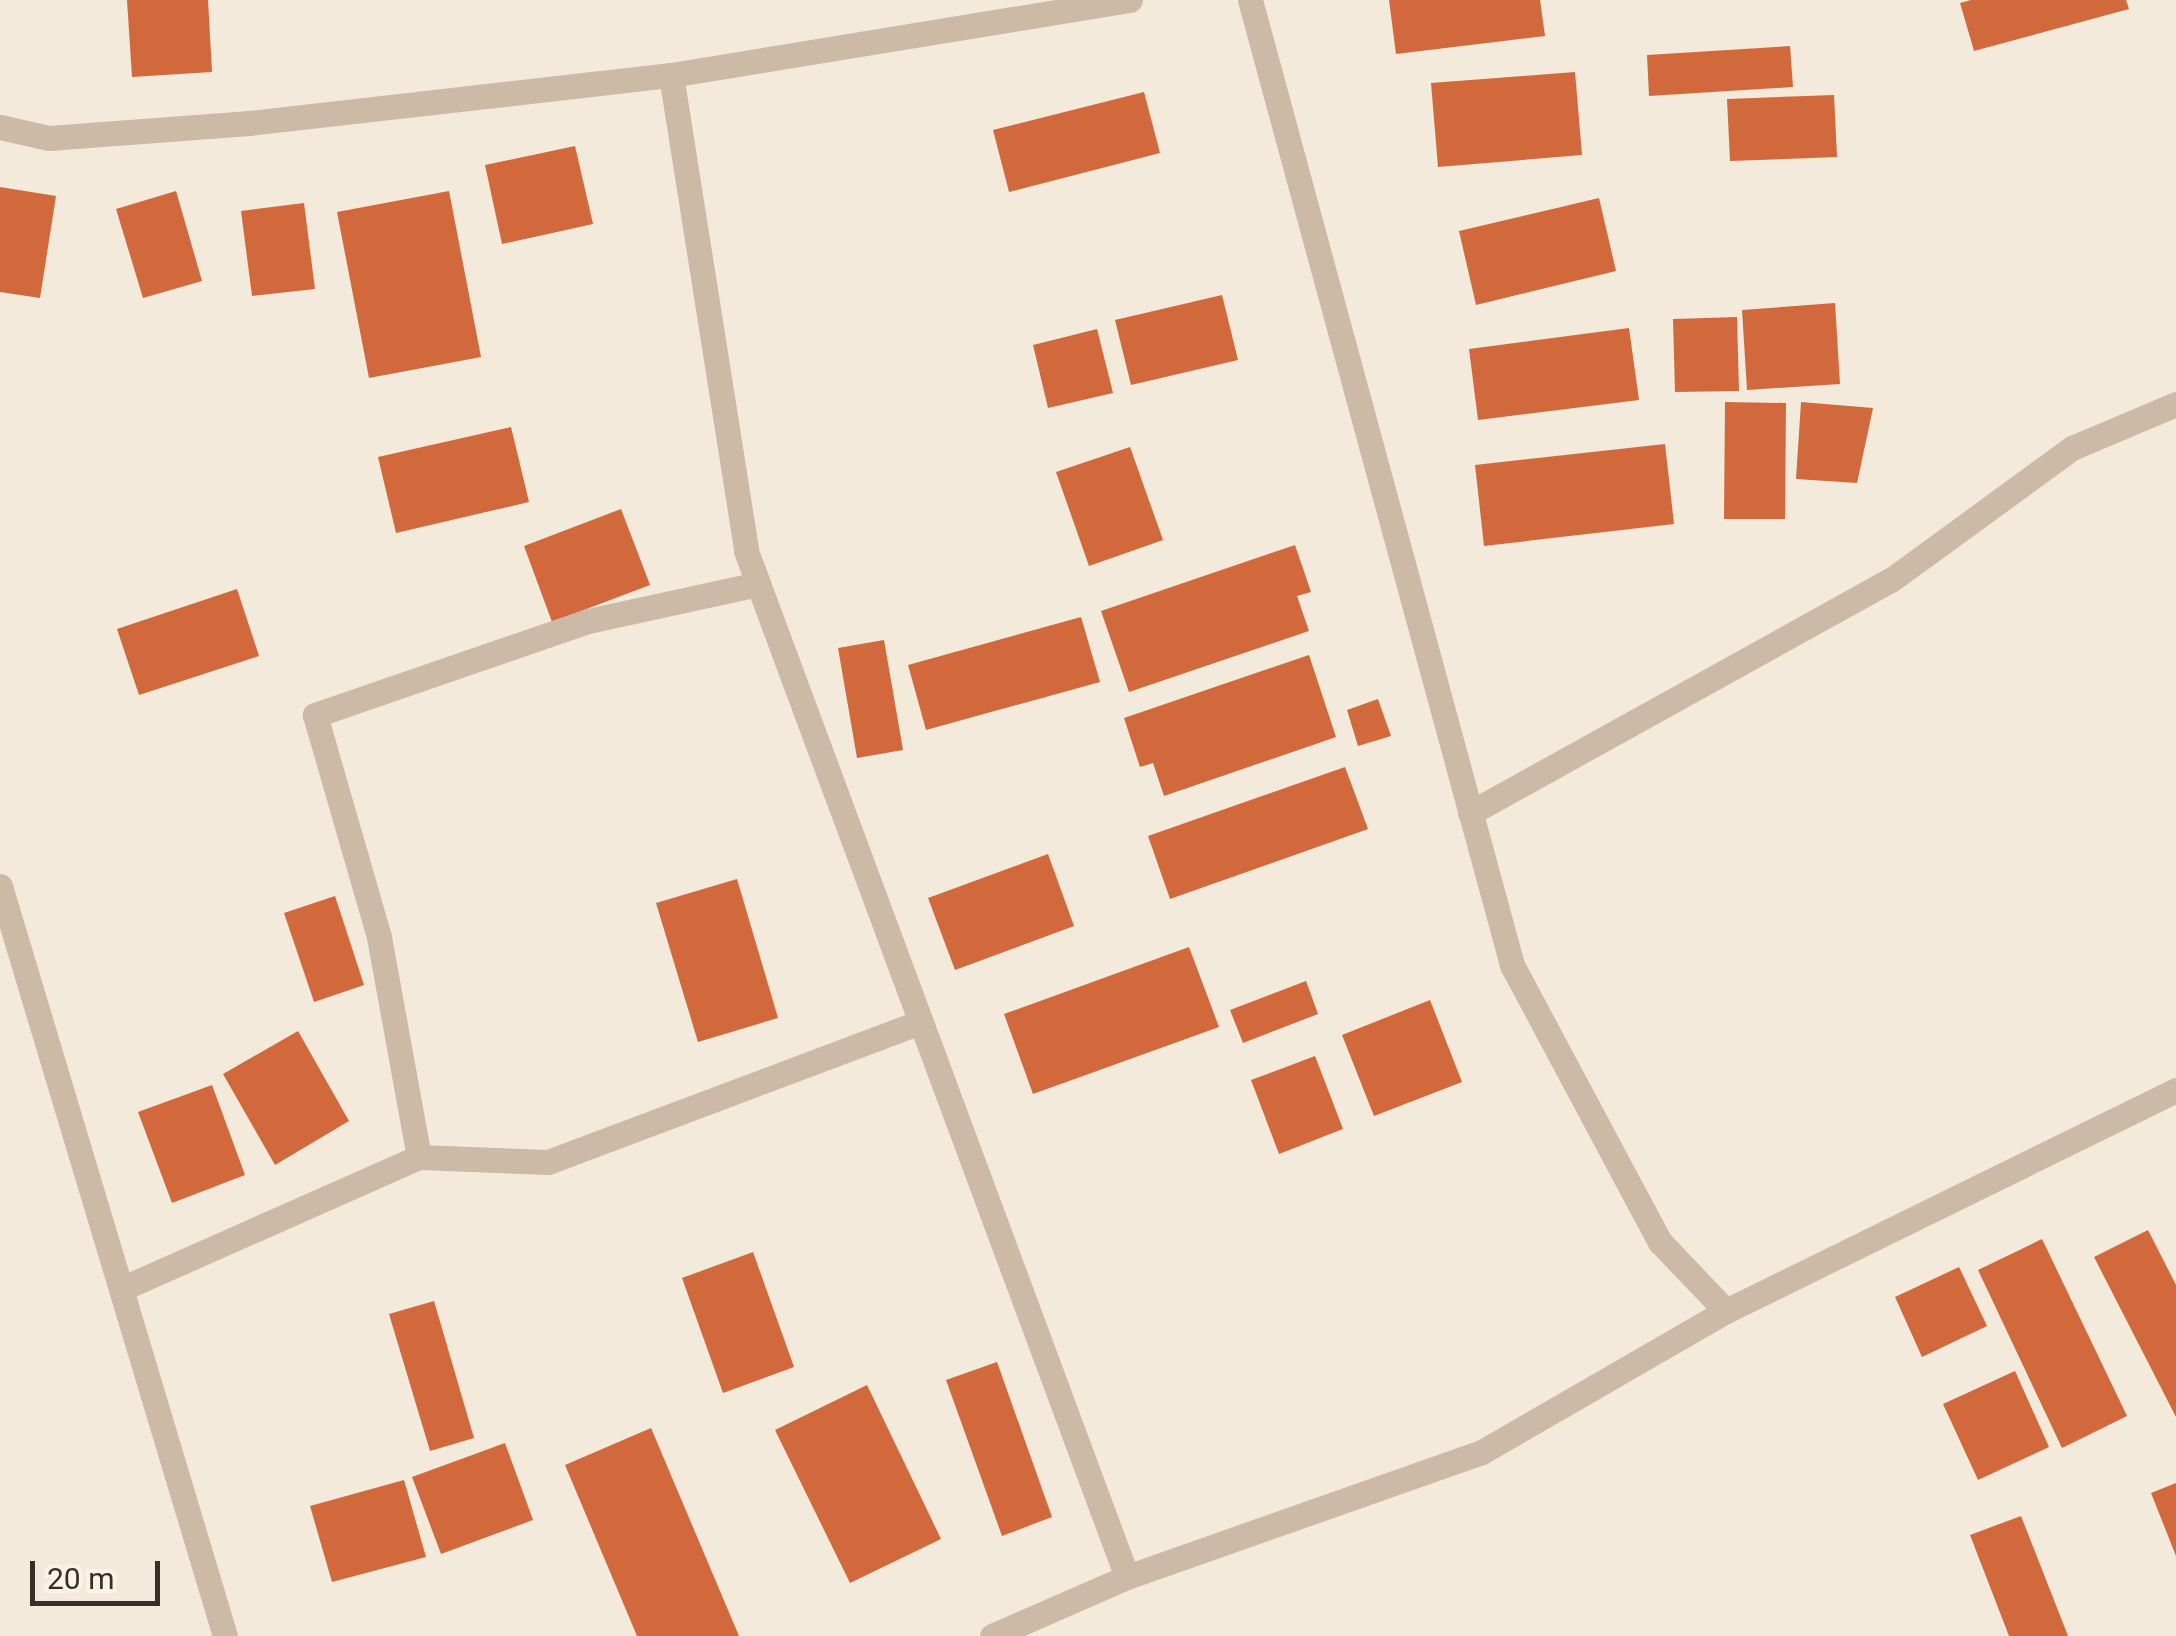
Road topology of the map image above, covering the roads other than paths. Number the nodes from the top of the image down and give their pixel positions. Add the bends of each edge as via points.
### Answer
1 (1130, 0) edge
2 (1250, 0) edge
3 (671, 74) junction
4 (0, 127) edge
5 (2176, 404) edge
6 (758, 584) junction
7 (1470, 813) junction
8 (0, 886) edge
9 (917, 1023) junction
10 (2176, 1090) edge
11 (419, 1158) junction
12 (121, 1289) junction
13 (1726, 1312) junction
14 (1127, 1576) junction
15 (225, 1636) edge
16 (992, 1636) edge

1 - 3 street
2 - 7 street
3 - 4 street via 249,123 49,138
3 - 6 street
5 - 7 street via 2072,448 1891,580
6 - 9 street
6 - 11 street via 588,621 315,715 379,937
7 - 13 street via 1512,965 1660,1242
8 - 12 street
9 - 11 street via 548,1162
9 - 14 street
10 - 13 street
11 - 12 street
12 - 15 street
13 - 14 street via 1480,1453
14 - 16 street

